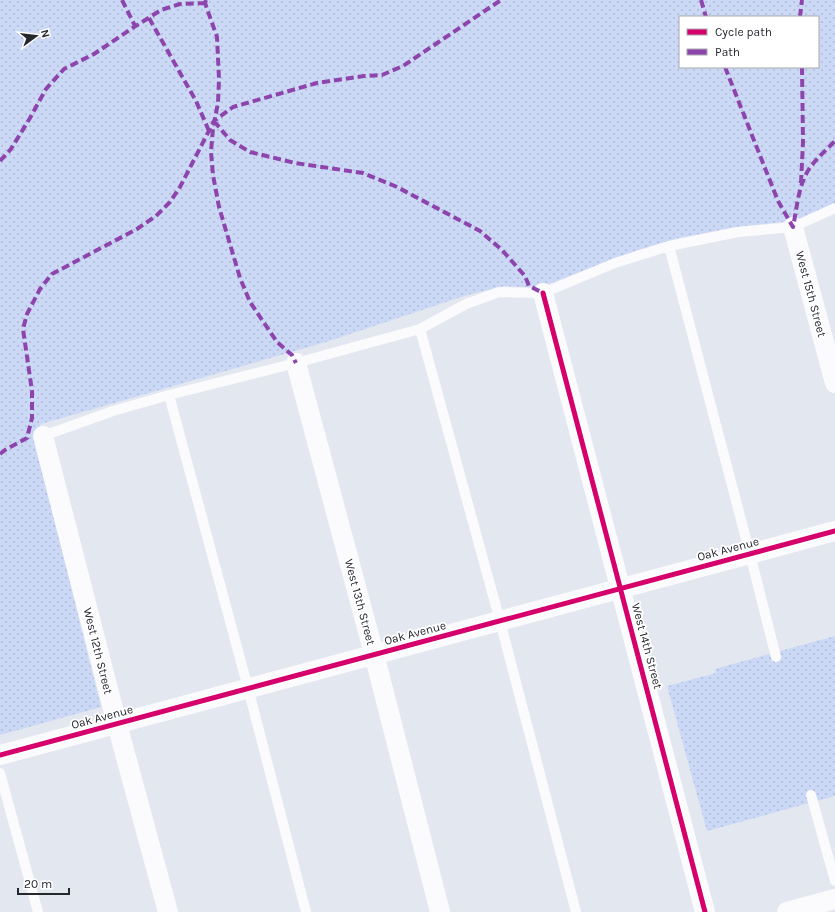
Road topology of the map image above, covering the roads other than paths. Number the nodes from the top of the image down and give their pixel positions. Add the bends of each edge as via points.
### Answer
1 (835, 208) edge
2 (793, 227) junction
3 (669, 246) junction
4 (543, 293) junction
5 (420, 330) junction
6 (296, 363) junction
7 (835, 383) edge
8 (169, 395) junction
9 (44, 436) joint
10 (835, 531) edge
11 (750, 554) junction
12 (621, 588) junction
13 (500, 620) junction
14 (374, 654) junction
15 (776, 656) dead end
16 (248, 688) junction
17 (117, 724) junction
18 (0, 755) edge
19 (0, 772) edge
20 (811, 795) dead end
21 (835, 880) edge
22 (835, 899) edge
23 (38, 912) edge
24 (168, 912) edge
25 (306, 912) edge
26 (440, 912) edge
27 (576, 912) edge
28 (705, 912) edge
29 (787, 912) edge

1 - 2 lane
2 - 3 lane via 738,232
2 - 7 street, West 15th Street
3 - 4 lane via 614,263
3 - 11 lane
4 - 5 lane via 499,292 466,304
4 - 12 street, West 14th Street
5 - 6 lane
5 - 13 lane
6 - 8 lane
6 - 14 street, West 13th Street
8 - 9 lane via 113,411
8 - 16 lane
9 - 17 street, West 12th Street
10 - 11 street, Oak Avenue
11 - 12 street, Oak Avenue
11 - 15 lane
12 - 13 street, Oak Avenue
12 - 28 street, West 14th Street
13 - 14 street, Oak Avenue
13 - 27 lane
14 - 16 street, Oak Avenue
14 - 26 street, West 13th Street
16 - 17 street, Oak Avenue
16 - 25 lane
17 - 18 street, Oak Avenue
17 - 24 street, West 12th Street
19 - 23 lane
20 - 21 lane
22 - 29 street

